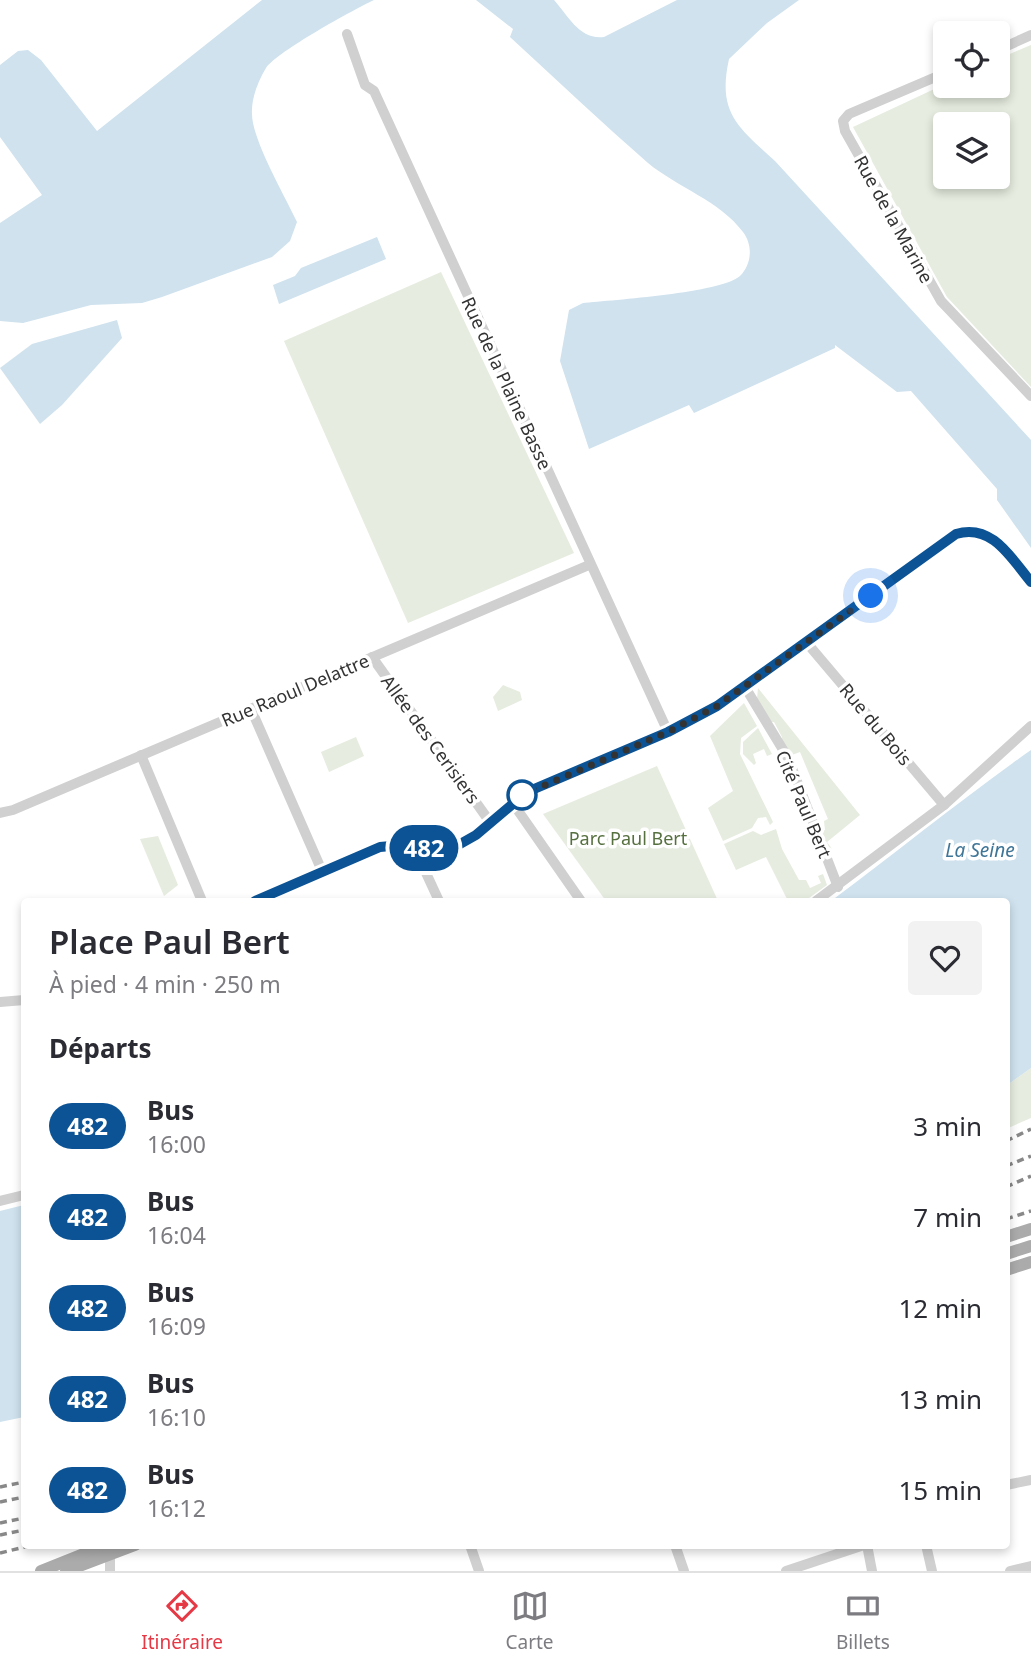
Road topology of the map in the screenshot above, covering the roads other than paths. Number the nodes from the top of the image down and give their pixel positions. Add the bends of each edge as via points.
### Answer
1 (347, 34) dead end
2 (1031, 34) edge
3 (1010, 44) edge
4 (933, 78) edge
5 (1031, 396) edge
6 (589, 565) junction
7 (1031, 583) edge
8 (807, 643) junction
9 (372, 657) junction
10 (745, 687) junction
11 (251, 709) junction
12 (1031, 726) edge
13 (668, 732) junction
14 (141, 755) junction
15 (512, 802) junction
16 (944, 805) junction
17 (0, 813) edge
18 (490, 822) junction
19 (414, 846) junction
20 (322, 871) junction
21 (838, 887) junction
22 (201, 898) edge
23 (262, 898) edge
24 (438, 898) edge
25 (579, 898) edge
26 (821, 898) edge
27 (21, 1000) edge
28 (0, 1002) edge
29 (21, 1196) edge
30 (0, 1201) edge
31 (1031, 1229) edge
32 (1010, 1236) edge
33 (1031, 1246) edge
34 (1010, 1253) edge
35 (1031, 1262) edge
36 (1010, 1269) edge
37 (1031, 1479) edge
38 (1010, 1484) edge
39 (108, 1549) edge
40 (471, 1549) edge
41 (676, 1549) edge
42 (854, 1549) edge
43 (867, 1549) edge
44 (927, 1549) edge
45 (1031, 1566) edge
46 (41, 1571) edge
47 (66, 1571) edge
48 (110, 1571) edge
49 (479, 1571) edge
50 (684, 1571) edge
51 (786, 1571) edge
52 (872, 1571) edge
53 (932, 1571) edge
54 (1010, 1571) edge

1 - 6 street, Rue de la Plaine Basse via 365,85 374,92
2 - 3 street
4 - 5 street, Rue de la Marine via 849,114 843,121 845,131 941,301
6 - 9 street, Rue Raoul Delattre
6 - 13 street, Rue de la Plaine Basse
7 - 8 street via 997,541 970,530 956,534
8 - 10 street
8 - 16 street, Rue du Bois
9 - 11 street, Rue Raoul Delattre
9 - 18 street, Allée des Cerisiers
10 - 13 street
10 - 21 street, Cité Paul Bert via 788,758
11 - 14 street, Rue Raoul Delattre
11 - 20 street
12 - 16 street
13 - 15 street
14 - 17 street, Rue Raoul Delattre
14 - 22 street
15 - 18 street
15 - 25 street
16 - 21 street
18 - 19 street via 453,848
19 - 20 street via 380,847
19 - 24 street
20 - 23 street
21 - 26 street
27 - 28 street
29 - 30 street
31 - 32 main road
33 - 34 main road
35 - 36 main road
37 - 38 street
39 - 46 main road
39 - 47 main road
39 - 48 street
40 - 49 street
41 - 50 street
42 - 51 street
43 - 52 street
44 - 53 street
45 - 54 street

